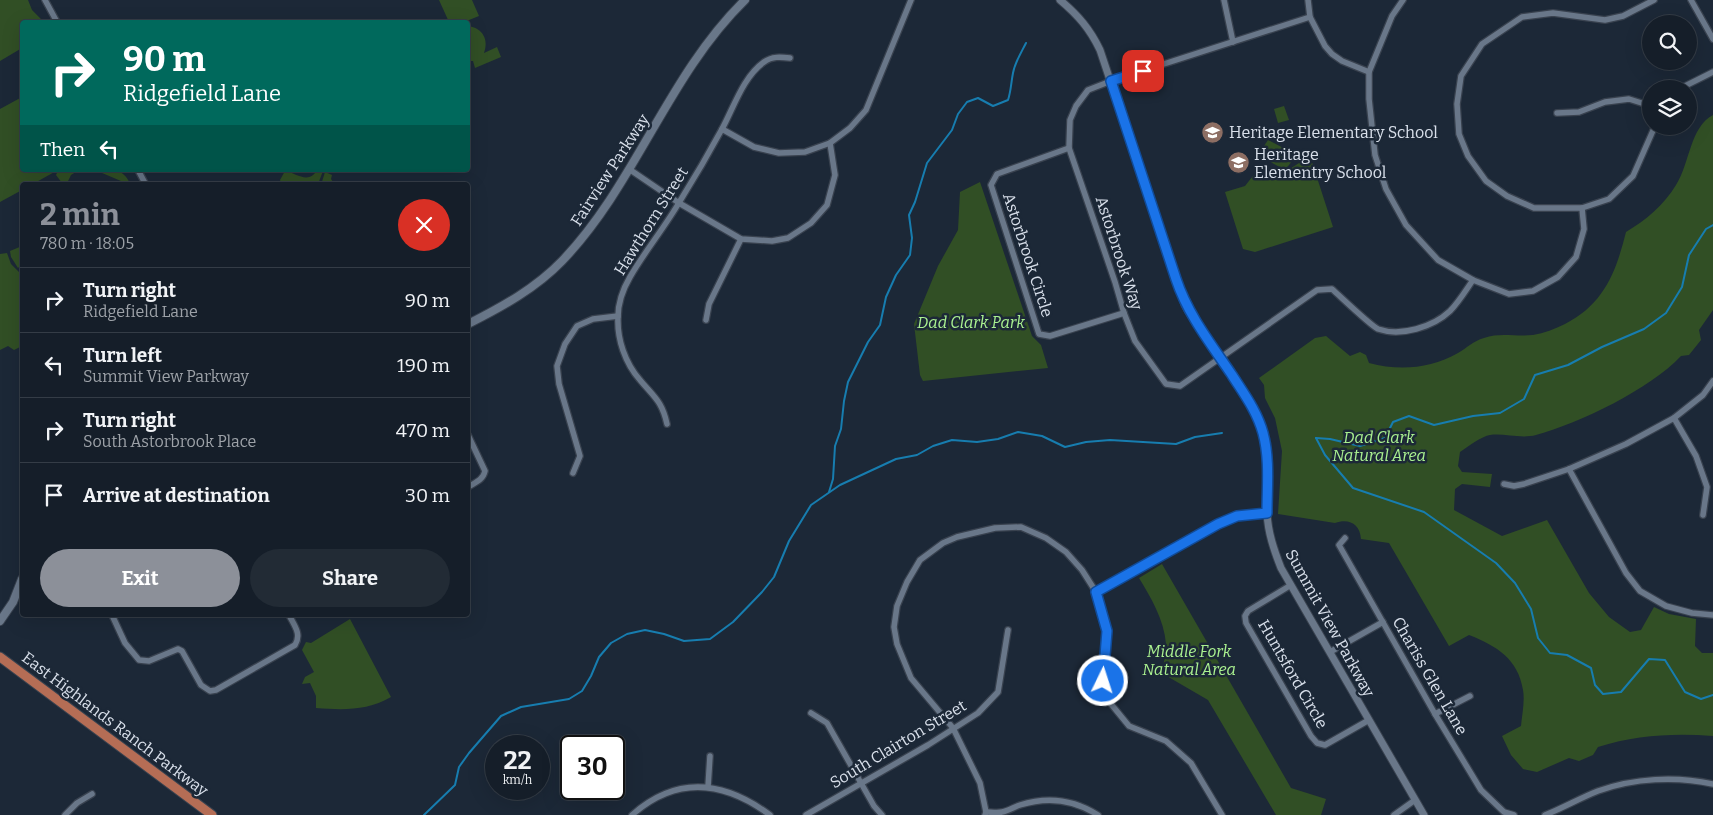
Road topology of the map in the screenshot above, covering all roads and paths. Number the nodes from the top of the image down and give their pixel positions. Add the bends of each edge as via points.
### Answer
1 (45, 0) edge
2 (745, 0) edge
3 (911, 0) edge
4 (1060, 0) edge
5 (1224, 0) edge
6 (1308, 0) edge
7 (1403, 0) edge
8 (1654, 0) edge
9 (1691, 0) edge
10 (1310, 18) junction
11 (56, 20) edge
12 (1713, 39) edge
13 (1233, 42) junction
14 (790, 58) dead end
15 (1369, 72) junction
16 (1713, 72) edge
17 (1697, 80) edge
18 (1111, 81) junction
19 (1642, 103) edge
20 (1557, 113) dead end
21 (722, 129) junction
22 (1651, 135) edge
23 (830, 142) junction
24 (1069, 148) junction
25 (629, 169) junction
26 (679, 203) junction
27 (1582, 208) junction
28 (741, 239) junction
29 (1473, 280) junction
30 (1124, 313) junction
31 (618, 316) junction
32 (706, 320) dead end
33 (470, 323) edge
34 (1220, 358) junction
35 (1713, 381) edge
36 (1674, 418) junction
37 (667, 424) dead end
38 (470, 439) edge
39 (1569, 469) junction
40 (573, 474) dead end
41 (1504, 484) dead end
42 (470, 485) edge
43 (1267, 513) junction
44 (1704, 515) dead end
45 (1345, 538) dead end
46 (20, 584) edge
47 (1291, 585) junction
48 (1096, 592) junction
49 (1713, 615) edge
50 (113, 617) edge
51 (290, 617) edge
52 (0, 621) edge
53 (1383, 622) junction
54 (1008, 630) dead end
55 (1330, 652) junction
56 (0, 657) edge
57 (1470, 696) dead end
58 (811, 713) dead end
59 (1435, 714) junction
60 (1369, 720) junction
61 (953, 728) junction
62 (710, 756) dead end
63 (861, 784) junction
64 (1713, 784) edge
65 (708, 787) junction
66 (92, 794) dead end
67 (1415, 800) junction
68 (986, 814) edge
69 (66, 815) edge
70 (212, 815) edge
71 (632, 815) edge
72 (770, 815) edge
73 (806, 815) edge
74 (882, 815) edge
75 (1098, 815) edge
76 (1222, 815) edge
77 (1394, 815) edge
78 (1424, 815) edge
79 (1514, 815) edge
80 (1544, 815) edge

1 - 11 street
2 - 25 main road, Fairview Parkway via 700,54
3 - 23 street via 866,110 850,128
4 - 18 street, Summit View Parkway via 1087,26
5 - 13 street
6 - 10 street
7 - 15 street via 1392,16
8 - 27 street via 1623,16 1605,20 1553,13 1522,17 1482,44 1461,76 1457,104 1459,134 1468,156 1486,181 1507,196 1534,208
9 - 12 street
10 - 13 street, Astorbrook Way
10 - 15 street via 1332,54
13 - 18 street, Astorbrook Way
14 - 21 street, Hawthorn Street via 776,57 759,67 749,78
15 - 29 street via 1374,155 1386,188 1406,225 1438,260
16 - 17 street
18 - 24 street, Astorbrook Way via 1088,90 1076,106 1070,120
18 - 34 street, Summit View Parkway via 1179,289 1191,316
19 - 20 street via 1629,99 1606,102 1579,112
21 - 23 street via 754,147 779,153 805,152
21 - 26 street, Hawthorn Street
22 - 27 street via 1633,176 1609,199
23 - 28 street via 835,175 827,205 811,223 788,238 772,241
24 - 30 street, Astorbrook Way
24 - 30 street, Astorbrook Circle via 997,174 992,186 1039,334 1050,336
25 - 26 street
25 - 33 main road, Fairview Parkway via 599,216 561,262 507,303
26 - 28 street
26 - 31 street, Hawthorn Street via 629,278
27 - 29 street via 1584,229 1576,257 1558,278 1533,291 1509,294
28 - 32 street via 709,304
29 - 34 street, Astorbrook Way via 1450,311 1416,330 1378,328 1332,289 1317,290
30 - 34 street, Astorbrook Way via 1135,341 1166,384 1180,386
31 - 37 street, Hawthorn Street via 619,338 626,358 638,379 660,402
31 - 40 street via 593,319 577,326 565,344 557,366 559,384 580,456
34 - 43 street, Summit View Parkway via 1255,411 1263,434 1268,459
35 - 36 street via 1703,395
36 - 39 street
36 - 44 street via 1696,456 1706,487
38 - 42 street via 485,471 484,477
39 - 41 street via 1524,484
39 - 49 street via 1626,573 1640,591 1666,606
43 - 47 street, Summit View Parkway via 1273,547
43 - 48 street via 1237,516 1218,524
45 - 53 street, Chariss Glen Lane via 1339,545
46 - 52 main road
47 - 55 street, Summit View Parkway
47 - 60 street, Huntsford Circle via 1245,616 1311,736 1325,745
48 - 61 street via 1066,552 1046,538 1021,528 995,528 957,536 920,560 897,606 894,627 897,644 910,678
48 - 76 street via 1107,631 1103,681 1111,704 1129,726 1166,741 1191,762
50 - 51 street via 125,643 139,660 148,661 178,649 201,685 210,691 295,645 298,633
53 - 55 street
53 - 59 street, Chariss Glen Lane
54 - 61 street, South Clairton Street via 998,692 978,713
55 - 60 street, Summit View Parkway
56 - 70 main road, East Highlands Ranch Parkway
57 - 59 street
58 - 63 street via 827,723
59 - 79 street, Chariss Glen Lane via 1481,790 1504,812
60 - 67 street, Summit View Parkway
61 - 63 street, South Clairton Street
61 - 68 street via 980,783
62 - 65 street
63 - 73 street, South Clairton Street
63 - 74 street
64 - 80 street via 1664,779 1626,783
65 - 71 street via 687,787 668,792
65 - 72 street via 742,797
66 - 69 street via 76,803
67 - 77 street
67 - 78 street, Summit View Parkway
68 - 75 street via 1042,799 1083,805

